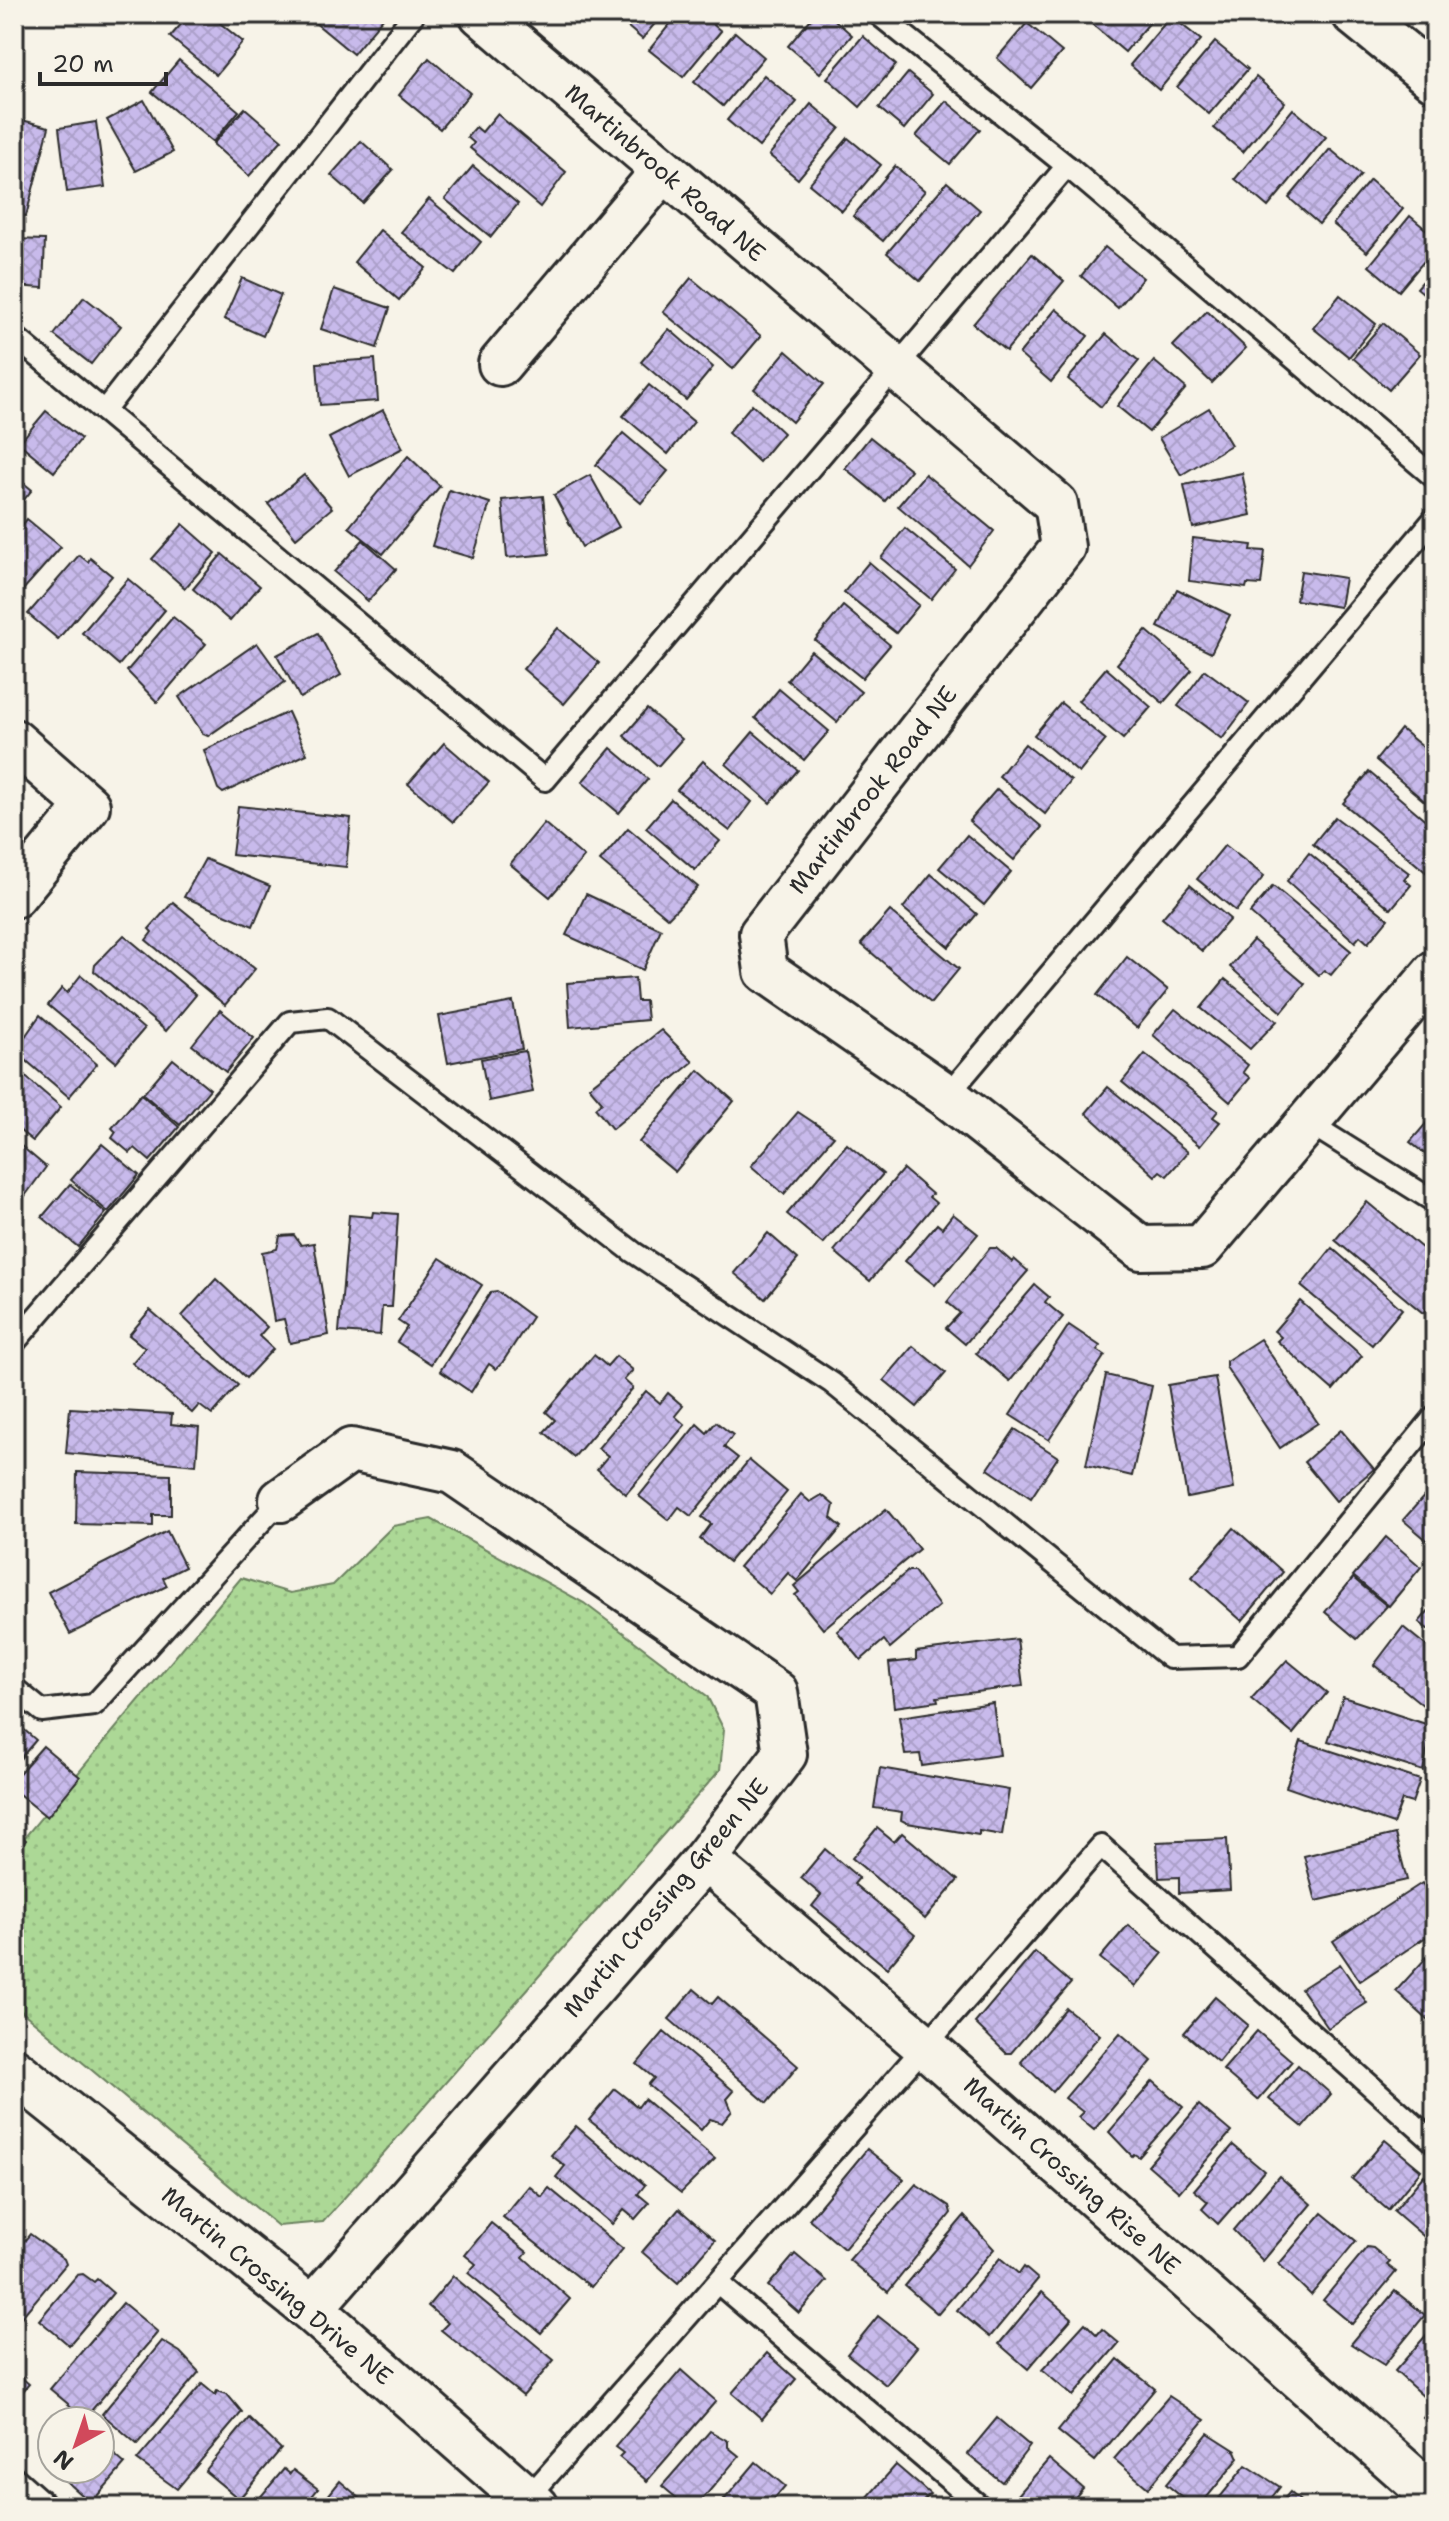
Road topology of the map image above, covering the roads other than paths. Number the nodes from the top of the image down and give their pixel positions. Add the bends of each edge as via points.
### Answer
1 (414, 14) edge
2 (481, 14) edge
3 (878, 14) edge
4 (1355, 14) edge
5 (1435, 79) edge
6 (1067, 166) junction
7 (662, 172) junction
8 (14, 336) edge
9 (500, 364) dead end
10 (895, 369) junction
11 (104, 411) junction
12 (1435, 478) edge
13 (1435, 518) edge
14 (14, 741) edge
15 (14, 896) edge
16 (1435, 972) edge
17 (947, 1096) junction
18 (1309, 1123) junction
19 (1435, 1202) edge
20 (14, 1343) edge
21 (1435, 1416) edge
22 (281, 1500) joint
23 (14, 1688) edge
24 (705, 1859) junction
25 (926, 2047) junction
26 (14, 2071) edge
27 (1435, 2143) edge
28 (718, 2283) junction
29 (311, 2309) junction
30 (14, 2477) edge
31 (1435, 2498) edge
32 (531, 2503) edge
33 (48, 2507) edge
34 (981, 2507) edge

1 - 11 lane
2 - 7 street, Martinbrook Road NE
3 - 6 lane
4 - 5 street
6 - 10 lane
6 - 12 lane
7 - 9 street
7 - 10 street, Martinbrook Road NE
8 - 11 lane
10 - 11 lane via 545,780
10 - 17 street, Martinbrook Road NE via 1056,504 1063,547 761,934 766,971
13 - 17 lane
14 - 15 street via 88,806
16 - 18 street, Martinbrook Road NE
17 - 18 street, Martinbrook Road NE via 1141,1248 1202,1247
18 - 19 lane
20 - 21 lane via 290,1022 328,1018 633,1252 832,1383 1170,1658 1238,1656
22 - 23 lane via 94,1705 42,1711
22 - 24 street, Martin Crossing Green NE via 351,1450 452,1472 776,1692 785,1754
24 - 25 street, Martin Crossing Rise NE
24 - 29 street, Martin Crossing Green NE
25 - 27 lane via 1101,1846
25 - 28 lane
25 - 31 street, Martin Crossing Rise NE
26 - 29 street, Martin Crossing Drive NE
28 - 32 lane
28 - 34 lane
29 - 32 street, Martin Crossing Drive NE
30 - 33 lane

